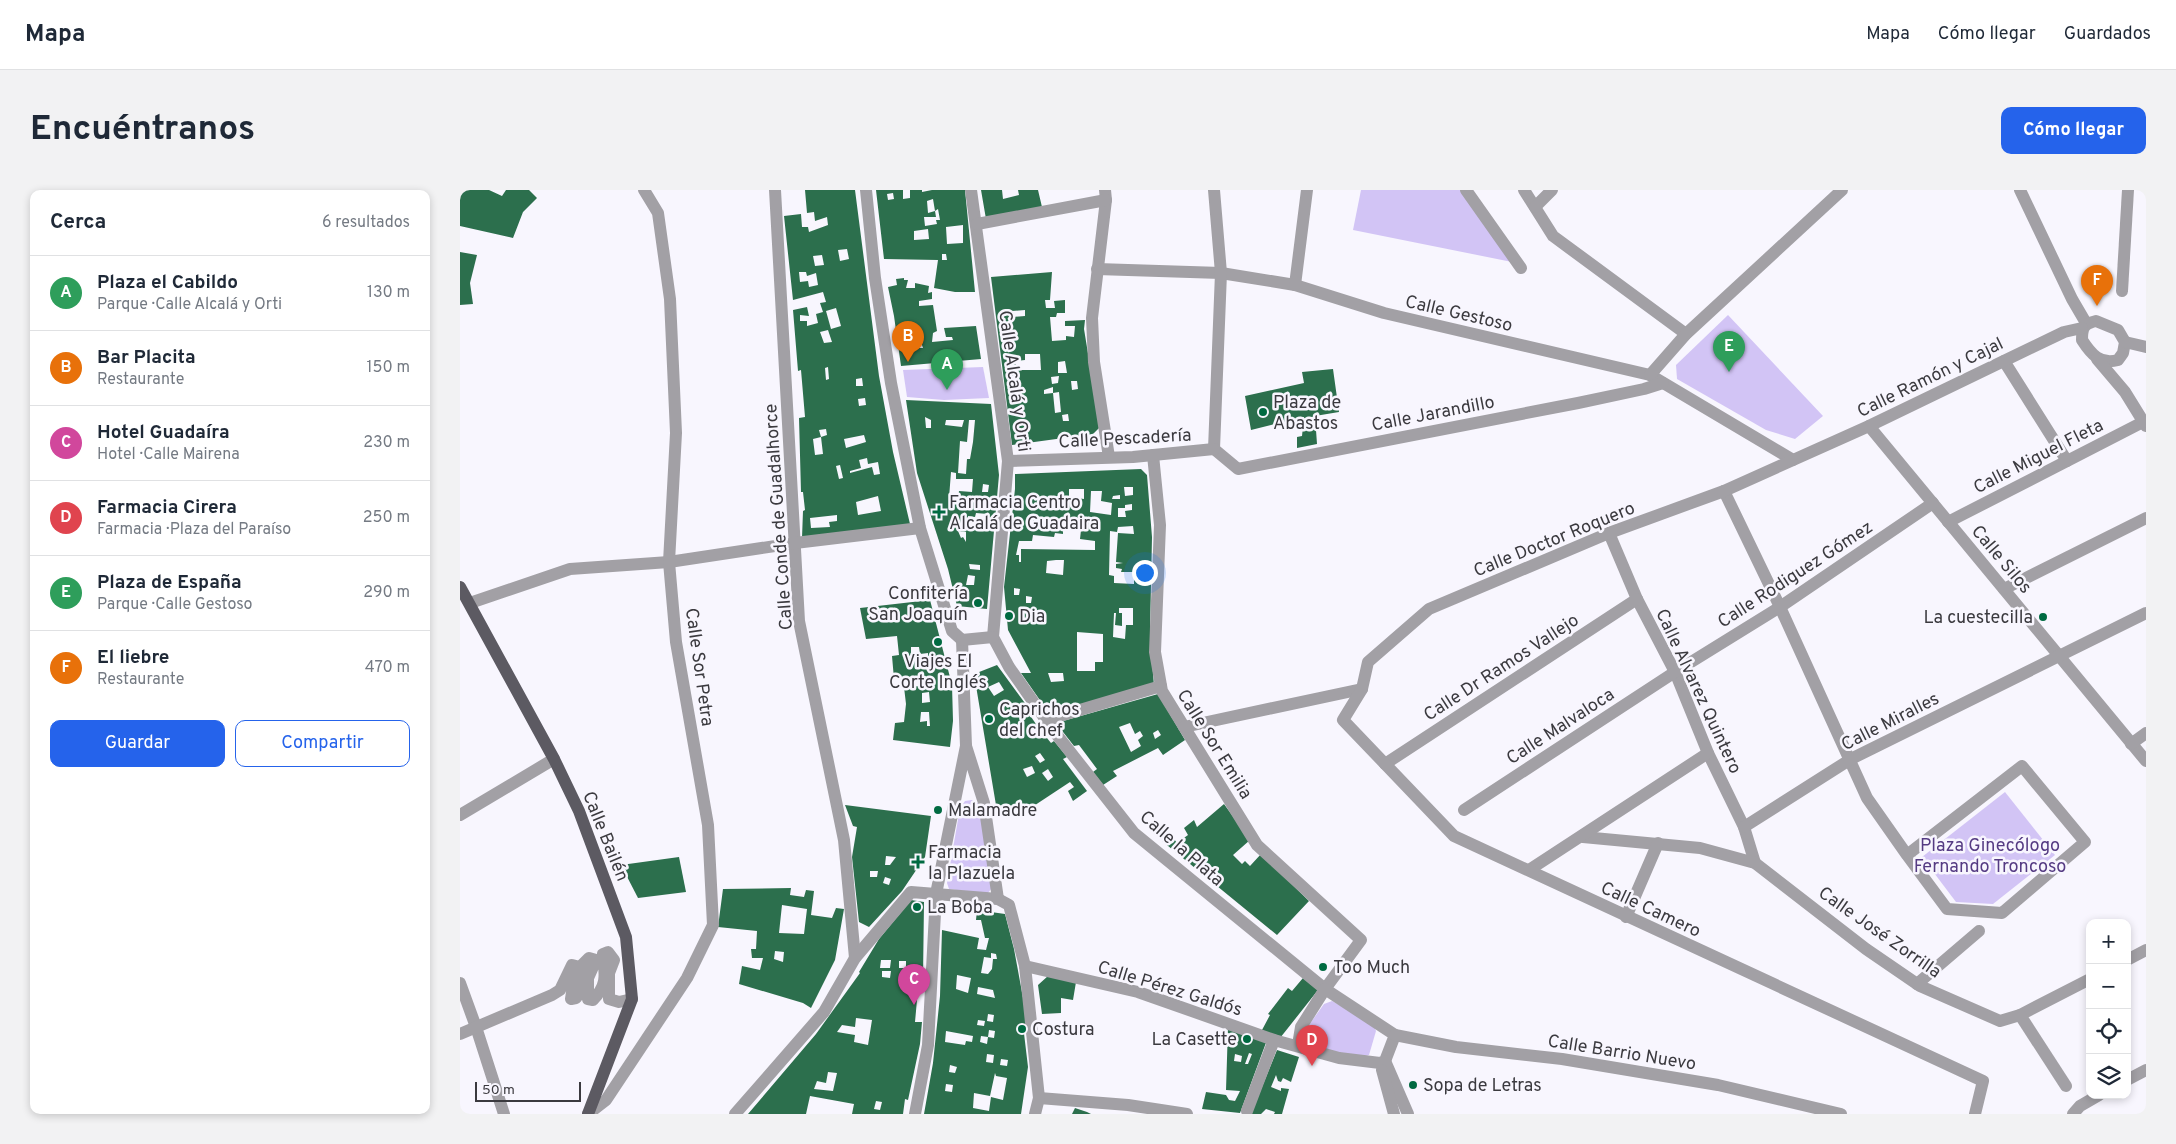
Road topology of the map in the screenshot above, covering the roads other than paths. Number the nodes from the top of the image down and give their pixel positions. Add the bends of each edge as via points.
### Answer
1 (644, 190) edge
2 (775, 190) edge
3 (866, 190) edge
4 (971, 190) edge
5 (1214, 190) edge
6 (1307, 190) edge
7 (1466, 190) edge
8 (1524, 190) edge
9 (1552, 190) edge
10 (1842, 190) edge
11 (2020, 190) edge
12 (2128, 190) edge
13 (1105, 195) edge
14 (1535, 207) junction
15 (977, 224) junction
16 (1521, 268) dead end
17 (1097, 269) junction
18 (1221, 273) junction
19 (1295, 285) junction
20 (2122, 291) dead end
21 (2084, 326) junction
22 (1686, 334) junction
23 (2125, 342) junction
24 (2146, 347) edge
25 (2098, 359) junction
26 (2118, 360) junction
27 (2004, 361) junction
28 (1650, 375) junction
29 (1663, 383) junction
30 (2125, 392) junction
31 (2145, 424) edge
32 (1868, 426) junction
33 (1214, 449) junction
34 (1153, 455) junction
35 (1109, 457) junction
36 (1793, 460) junction
37 (1008, 461) junction
38 (2067, 461) junction
39 (1724, 491) junction
40 (1933, 503) junction
41 (2146, 518) edge
42 (1948, 522) junction
43 (920, 528) junction
44 (1609, 533) junction
45 (795, 543) junction
46 (669, 562) junction
47 (460, 588) edge
48 (2004, 589) junction
49 (1636, 598) junction
50 (470, 603) junction
51 (1780, 607) junction
52 (2146, 612) edge
53 (993, 637) junction
54 (962, 640) junction
55 (2059, 657) junction
56 (1675, 672) junction
57 (1161, 686) junction
58 (1362, 689) junction
59 (1046, 720) junction
60 (1184, 728) junction
61 (2146, 733) edge
62 (2131, 744) junction
63 (966, 746) junction
64 (1708, 753) junction
65 (554, 759) junction
66 (1850, 759) junction
67 (2146, 761) edge
68 (1385, 764) junction
69 (1464, 810) dead end
70 (460, 815) edge
71 (1744, 827) junction
72 (1583, 837) junction
73 (1658, 843) junction
74 (1907, 855) junction
75 (1755, 863) junction
76 (1529, 870) junction
77 (936, 894) junction
78 (998, 899) junction
79 (1626, 917) junction
80 (1979, 931) dead end
81 (2146, 950) edge
82 (855, 958) junction
83 (2131, 958) edge
84 (1025, 966) junction
85 (2086, 981) edge
86 (460, 983) edge
87 (1916, 984) junction
88 (1325, 989) junction
89 (632, 999) junction
90 (2020, 1015) junction
91 (476, 1027) junction
92 (460, 1034) edge
93 (1396, 1035) junction
94 (1274, 1040) junction
95 (1298, 1045) junction
96 (1383, 1062) junction
97 (2146, 1070) edge
98 (2131, 1078) edge
99 (2066, 1086) dead end
100 (1039, 1098) junction
101 (2093, 1099) edge
102 (1127, 1110) edge
103 (1246, 1111) dead end
104 (504, 1114) edge
105 (588, 1114) edge
106 (735, 1114) edge
107 (915, 1114) edge
108 (1035, 1114) edge
109 (1187, 1114) edge
110 (1394, 1114) edge
111 (1408, 1114) edge
112 (1841, 1114) edge
113 (1975, 1114) edge
114 (2073, 1114) edge

1 - 46 street, Calle Sor Petra via 658,214 670,299 676,433
2 - 45 street, Calle Conde de Guadalhorce
3 - 43 street via 891,384
4 - 15 street, Calle Alcalá y Orti
5 - 18 street
6 - 19 street
7 - 16 street
8 - 14 street
9 - 14 street
10 - 22 street
11 - 21 street
12 - 20 street
13 - 15 street
13 - 17 street
14 - 22 street via 1553,236
15 - 37 street, Calle Alcalá y Orti
17 - 18 street, Calle Gestoso
17 - 35 street via 1092,318 1094,353
18 - 19 street, Calle Gestoso
18 - 33 street
19 - 28 street, Calle Gestoso via 1384,314
21 - 23 street via 2096,321 2118,330
21 - 25 street via 2082,340
21 - 27 street, Calle Ramón y Cajal via 2064,332
22 - 28 street
23 - 24 street
23 - 26 street
25 - 26 street
25 - 30 street
26 - 30 street
27 - 32 street, Calle Ramón y Cajal
27 - 38 street
28 - 29 street, Calle Gestoso
29 - 33 street, Calle Jarandillo via 1578,403 1238,469
29 - 36 street, Calle Gestoso
30 - 31 street
31 - 38 street, Calle Miguel Fleta
32 - 36 street, Calle Ramón y Cajal
32 - 40 street, Calle Silos
33 - 34 street, Calle Pescadería
34 - 35 street, Calle Pescadería
34 - 57 street, Calle Sor Emilia via 1160,525 1155,652
35 - 37 street, Calle Pescadería
36 - 39 street, Calle Doctor Roquero
37 - 53 street, Calle Alcalá y Orti
38 - 42 street, Calle Miguel Fleta
39 - 44 street, Calle Doctor Roquero
39 - 51 street
40 - 42 street, Calle Silos
40 - 51 street, Calle Rodiguez Gómez
41 - 48 street
42 - 48 street, Calle Silos
43 - 45 street
43 - 54 street via 952,631
44 - 49 street, Calle Alvarez Quintero
44 - 58 street, Calle Doctor Roquero via 1429,610 1368,662
45 - 46 street
45 - 82 street, Calle Conde de Guadalhorce via 799,621 844,840
46 - 50 street via 570,569
46 - 105 street, Calle Sor Petra via 676,642 708,825 713,925 688,978 606,1100
47 - 50 main road, Calle Bailén
48 - 55 street, Calle Silos
49 - 56 street, Calle Alvarez Quintero
49 - 68 street, Calle Dr Ramos Vallejo
50 - 65 main road, Calle Bailén
51 - 56 street, Calle Rodiguez Gómez
51 - 66 street
52 - 55 street, Calle Miralles
53 - 54 street
53 - 59 street, Calle la Plata
54 - 63 street
55 - 62 street, Calle Silos
55 - 66 street, Calle Miralles
56 - 64 street, Calle Alvarez Quintero
56 - 69 street, Calle Malvaloca
57 - 59 street
57 - 60 street, Calle Sor Emilia
58 - 60 street
58 - 68 street, Calle Camero via 1343,720
59 - 88 street, Calle la Plata via 1134,833
60 - 88 street, Calle Sor Emilia via 1257,845 1362,940
61 - 62 street
62 - 67 street, Calle Silos
63 - 77 street
63 - 78 street via 984,803
64 - 71 street, Calle Alvarez Quintero
64 - 72 street
65 - 70 street
65 - 89 main road, Calle Bailén via 579,811 626,937
66 - 71 street, Calle Miralles
66 - 74 street via 1867,798
68 - 76 street, Calle Camero via 1454,836
71 - 75 street, Calle Alvarez Quintero
72 - 73 street
72 - 76 street
73 - 75 street via 1700,848
73 - 79 street
74 - 74 street via 1947,908 2002,913 2085,842 2022,766
75 - 87 street, Calle José Zorrilla
76 - 79 street, Calle Camero
77 - 78 street
77 - 82 street via 911,892
77 - 107 street via 928,1045
78 - 84 street via 1009,905
79 - 113 street, Calle Camero via 1983,1081
80 - 87 street
81 - 83 street
82 - 106 street via 824,1012
84 - 94 street, Calle Pérez Galdós via 1138,992
84 - 100 street
85 - 90 street, Calle José Zorrilla
86 - 91 street
87 - 90 street, Calle José Zorrilla via 2000,1020
88 - 93 street, Calle la Plata
88 - 95 street via 1302,1027
89 - 91 street via 619,1002 609,999 609,973 614,960 608,952 603,954 605,983 593,1000 588,999 588,978 596,960 589,958 582,965 584,987 576,998 571,999 576,966 572,965 560,990
89 - 105 main road, Calle Bailén
90 - 99 street
91 - 92 street
91 - 104 street
93 - 96 street
93 - 112 street, Calle Barrio Nuevo via 1456,1047 1562,1059 1718,1085
94 - 95 street, Calle Pérez Galdós
94 - 103 street
95 - 96 street, Calle Pérez Galdós via 1338,1058
96 - 110 street
96 - 111 street
97 - 98 street
100 - 102 street
100 - 108 street
101 - 114 street
102 - 109 street

